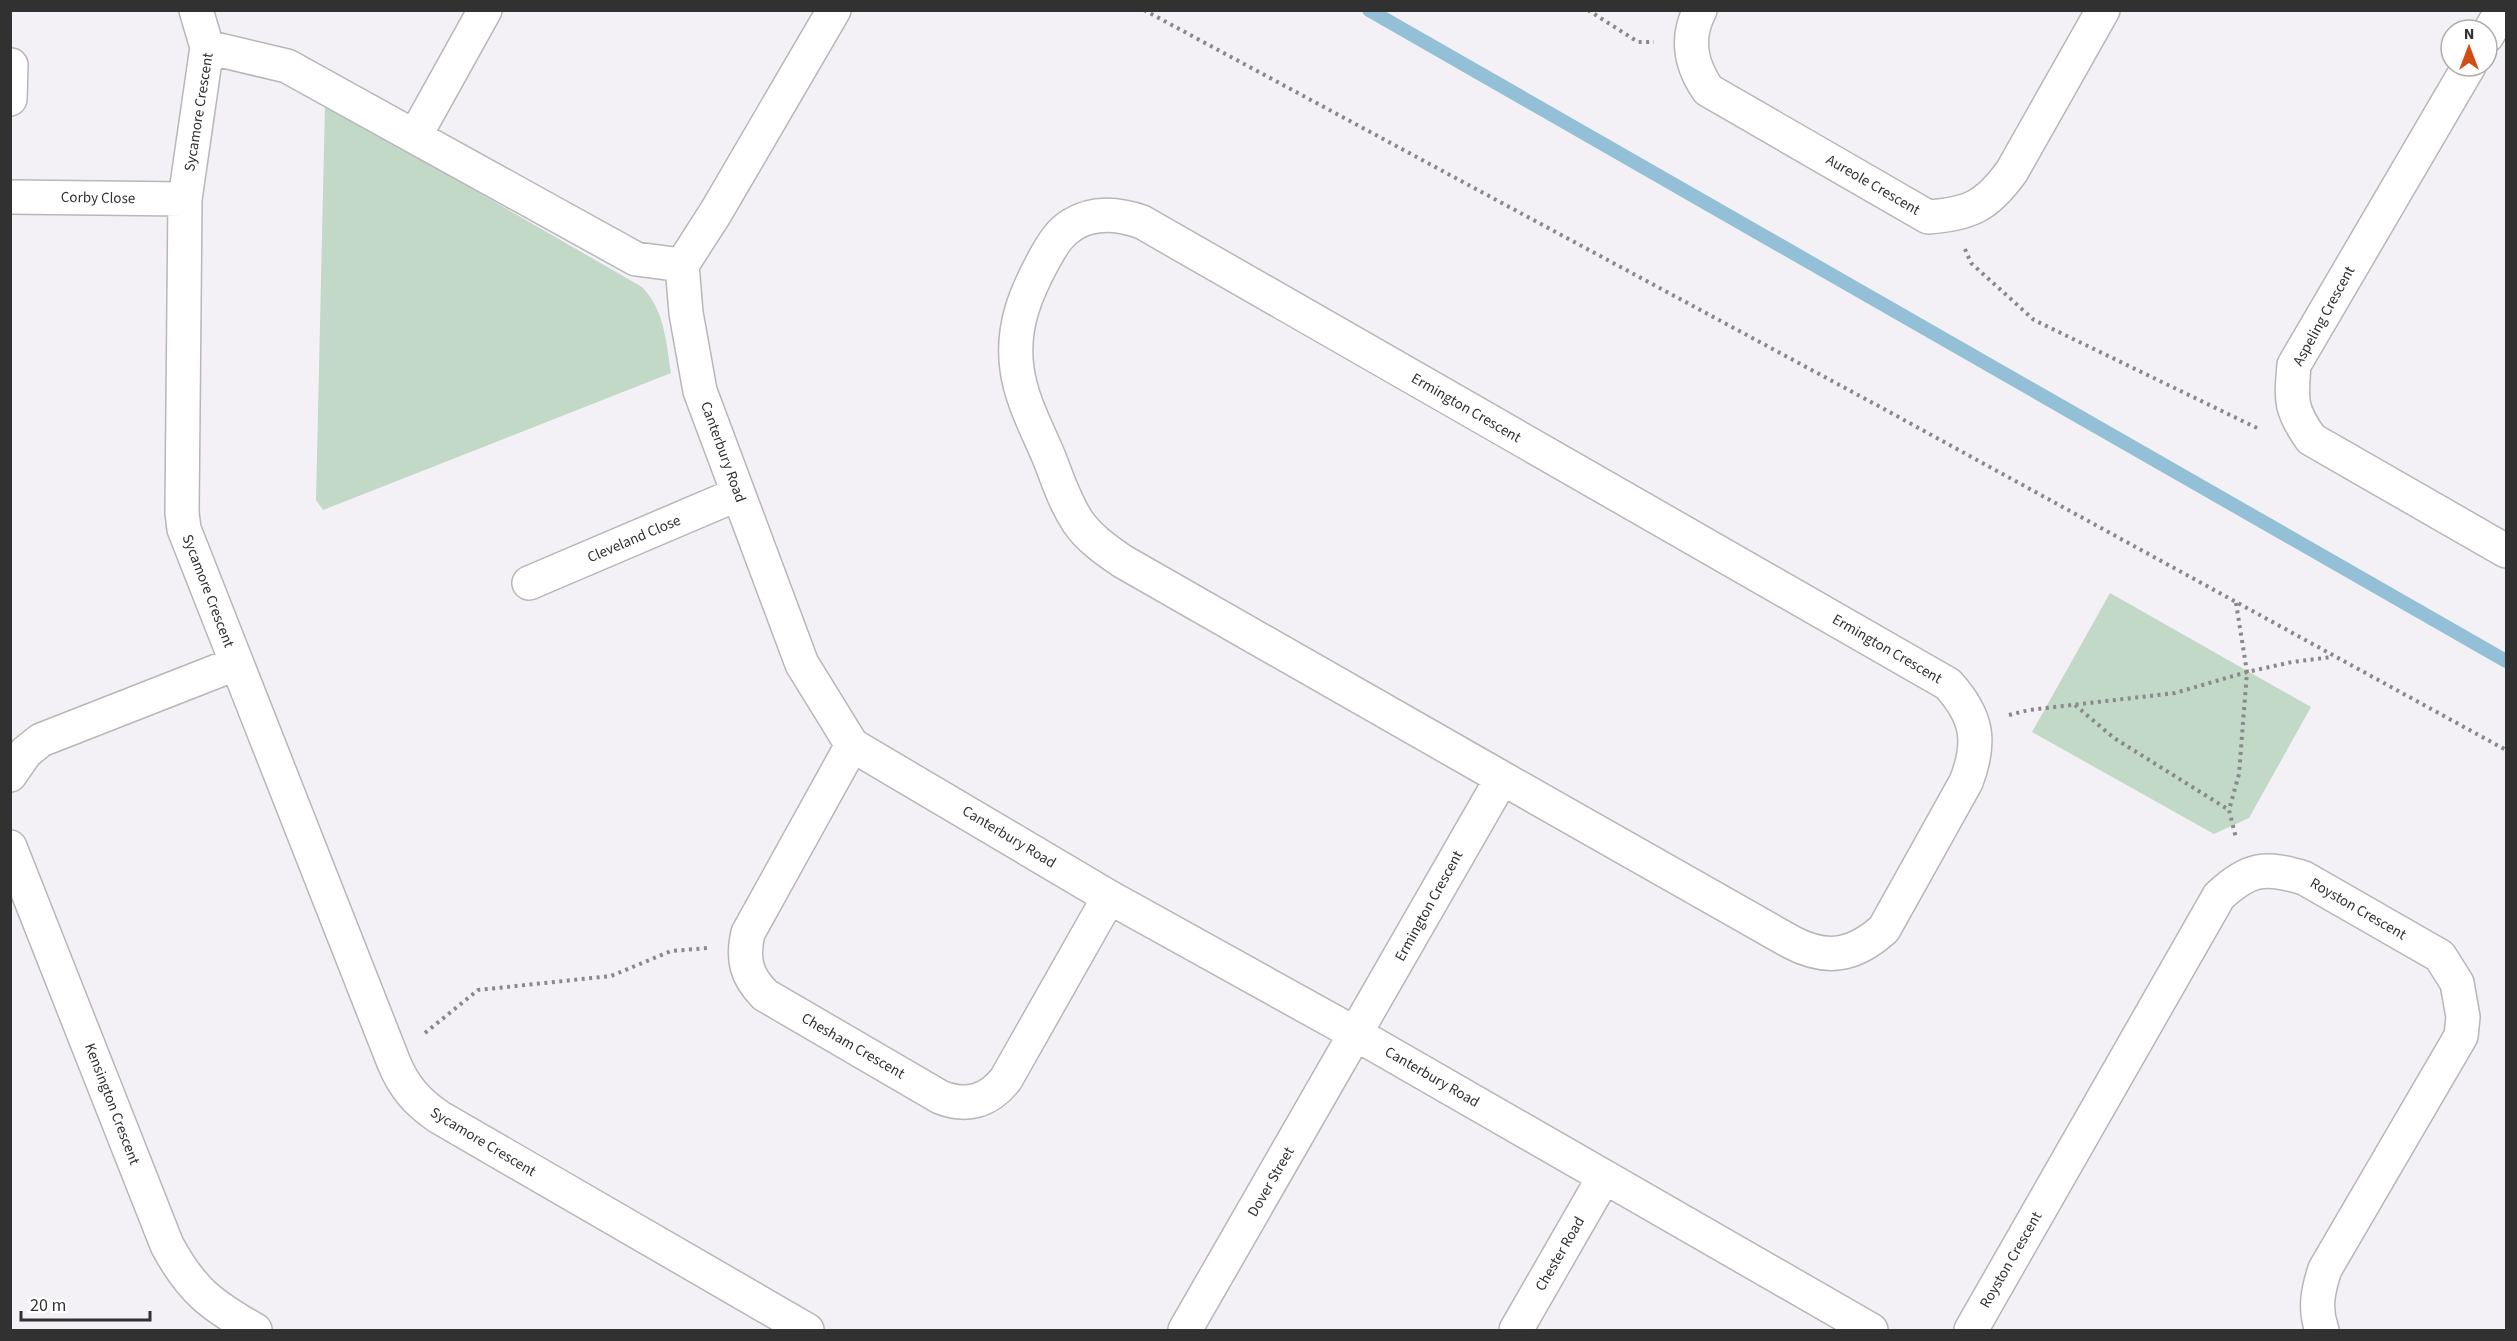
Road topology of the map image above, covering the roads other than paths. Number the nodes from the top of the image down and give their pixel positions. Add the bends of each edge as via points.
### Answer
1 (196, 10) edge
2 (485, 10) edge
3 (834, 10) edge
4 (1700, 10) edge
5 (2103, 10) edge
6 (207, 47) junction
7 (11, 65) edge
8 (2462, 78) edge
9 (10, 99) edge
10 (415, 136) junction
11 (10, 197) edge
12 (185, 199) junction
13 (682, 265) junction
14 (738, 494) junction
15 (2506, 551) edge
16 (529, 584) dead end
17 (236, 664) junction
18 (852, 745) junction
19 (10, 775) edge
20 (1502, 778) junction
21 (10, 847) edge
22 (1109, 897) junction
23 (1356, 1034) junction
24 (1604, 1177) junction
25 (255, 1330) edge
26 (807, 1330) edge
27 (1185, 1330) edge
28 (1516, 1330) edge
29 (1871, 1330) edge
30 (1971, 1330) edge
31 (2322, 1330) edge

1 - 6 street
2 - 10 street
3 - 13 street
4 - 5 street, Aureole Crescent via 1690,44 1698,76 1708,90 1928,217 1977,208 1997,192
6 - 10 street, Sycamore Crescent via 287,66
6 - 12 street, Sycamore Crescent
7 - 9 street
8 - 15 street, Aspeling Crescent via 2294,365 2292,398 2296,418 2311,439
10 - 13 street, Sycamore Crescent via 636,259
11 - 12 street, Corby Close
12 - 17 street, Sycamore Crescent via 182,513 188,544
13 - 14 street, Canterbury Road via 700,391
14 - 16 street, Cleveland Close
14 - 18 street, Canterbury Road via 802,664
17 - 19 street via 41,740
17 - 26 street, Sycamore Crescent via 394,1063 412,1095 439,1117
18 - 22 street, Canterbury Road
18 - 22 street, Chesham Crescent via 748,933 745,965 765,996 940,1097 966,1103 990,1096 1006,1079
20 - 20 street, Ermington Crescent via 1791,942 1823,954 1841,953 1857,949 1884,929 1966,782 1976,745 1968,710 1948,684 1142,222 1108,214 1072,224 1057,237 1024,299 1015,346 1021,391 1067,504 1079,523 1098,544 1122,561
20 - 23 street, Ermington Crescent
21 - 25 street, Kensington Crescent via 167,1245 194,1287 212,1304
22 - 23 street, Canterbury Road
23 - 24 street, Canterbury Road
23 - 27 street, Dover Street
24 - 28 street, Chester Road
24 - 29 street, Canterbury Road
30 - 31 street, Royston Crescent via 2219,896 2240,877 2281,871 2304,878 2440,956 2457,983 2462,1003 2461,1036 2325,1269 2318,1287 2317,1306

